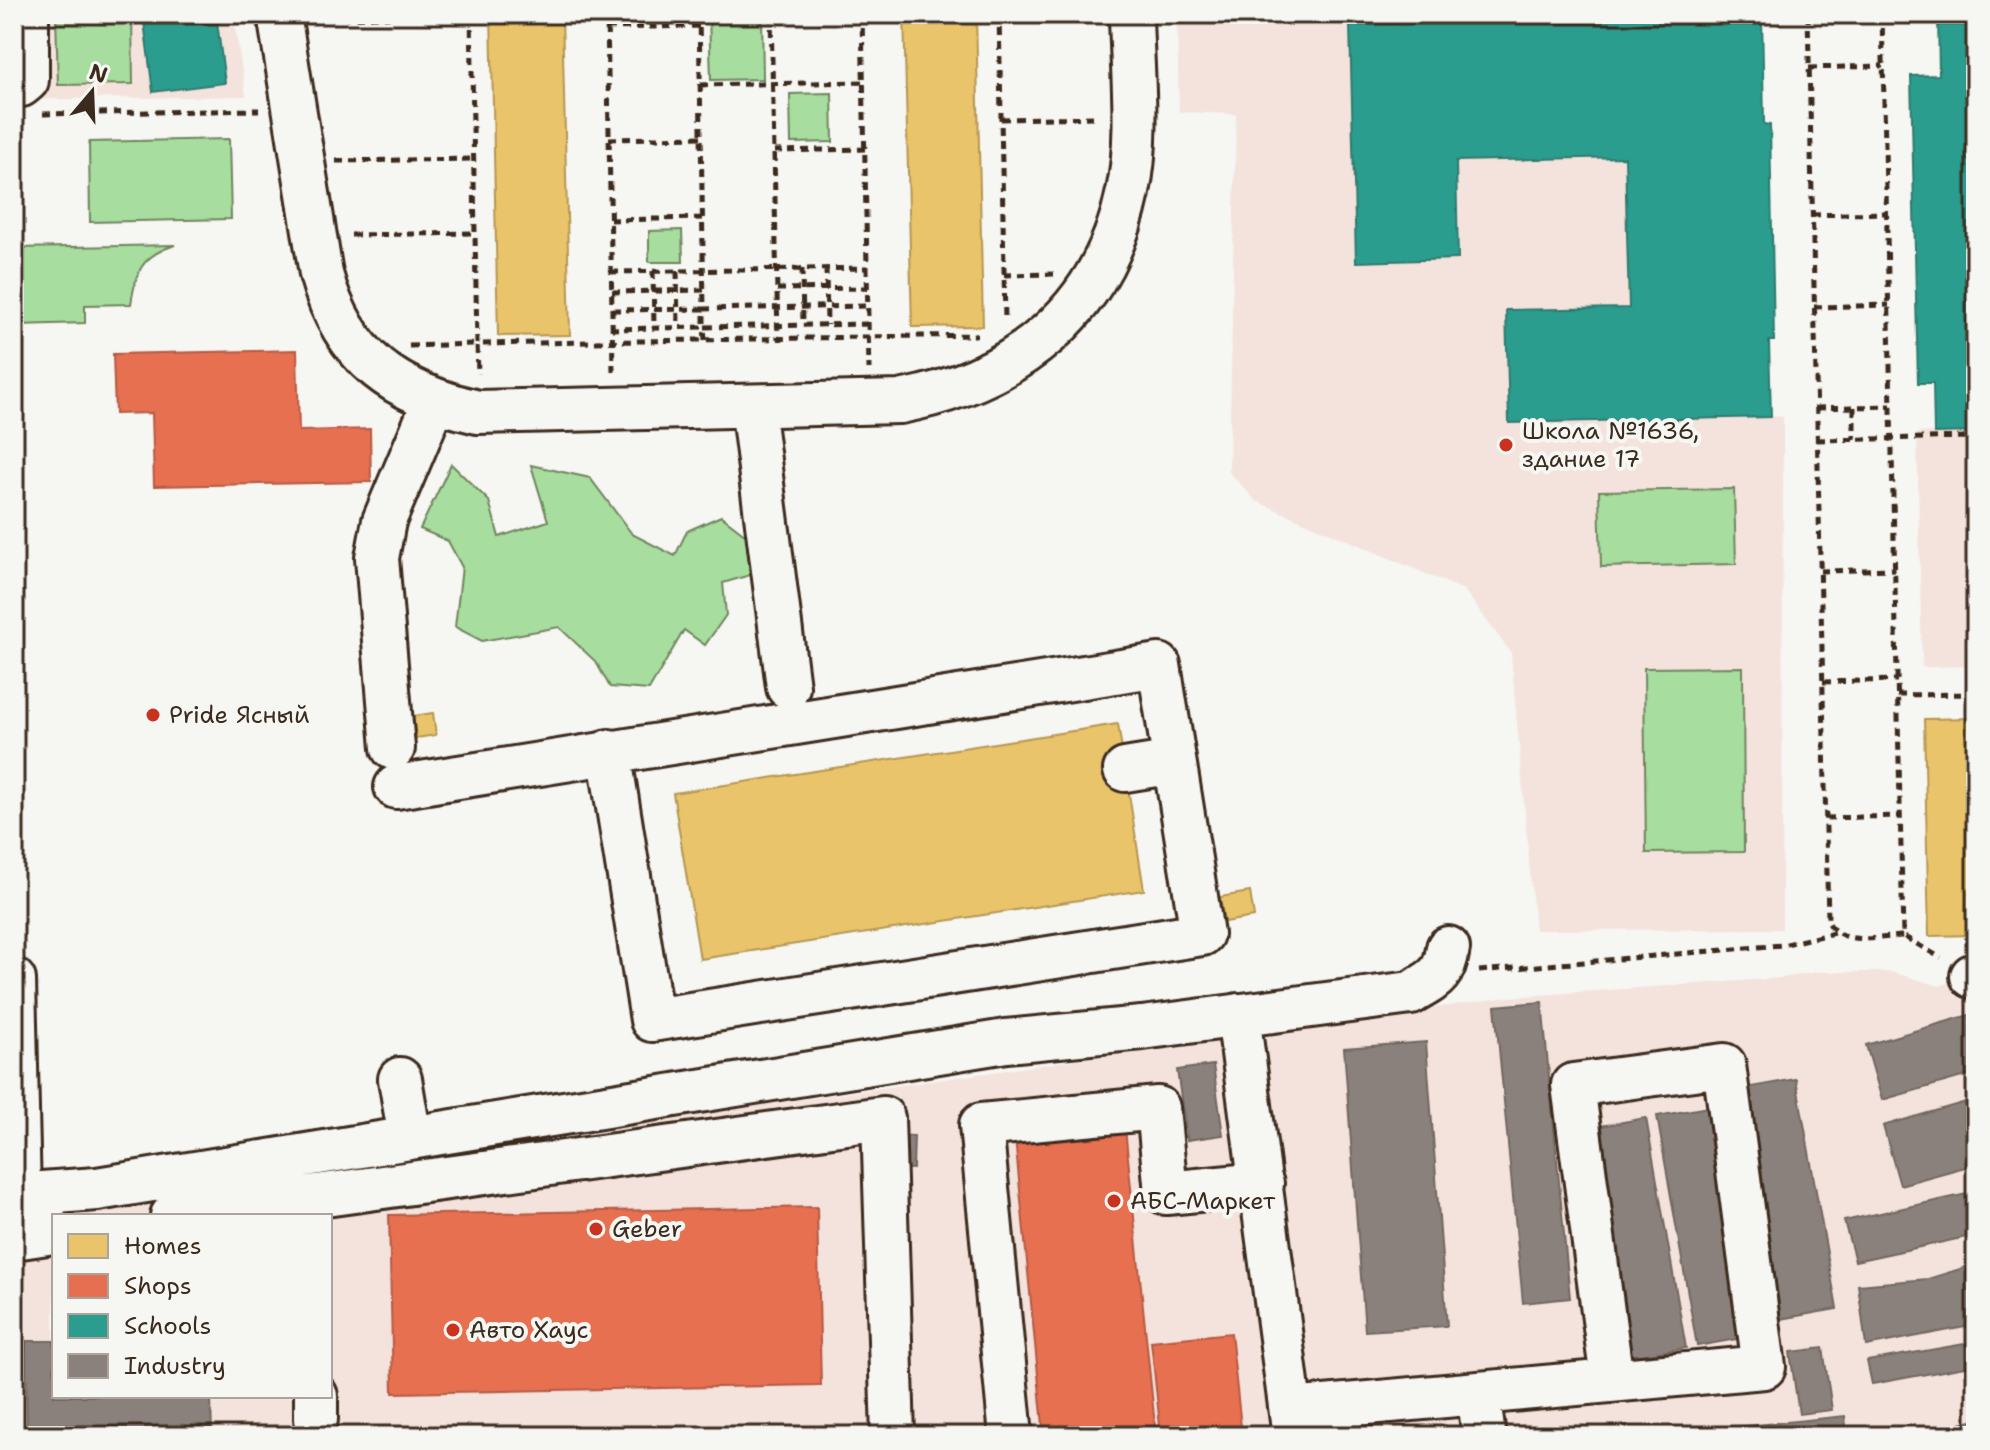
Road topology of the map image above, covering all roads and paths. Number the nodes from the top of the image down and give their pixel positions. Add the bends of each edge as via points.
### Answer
1 (27, 14) edge
2 (471, 14) edge
3 (607, 14) edge
4 (699, 14) edge
5 (771, 14) edge
6 (862, 14) edge
7 (999, 14) edge
8 (1131, 14) edge
9 (1808, 14) edge
10 (1882, 14) edge
11 (294, 16) edge
12 (699, 26) junction
13 (607, 28) junction
14 (1883, 66) junction
15 (1809, 68) junction
16 (864, 82) junction
17 (773, 84) junction
18 (700, 85) junction
19 (22, 100) edge
20 (259, 110) dead end
21 (1107, 116) dead end
22 (1001, 119) junction
23 (701, 137) junction
24 (609, 139) junction
25 (865, 149) junction
26 (774, 151) junction
27 (474, 159) junction
28 (302, 161) junction
29 (1886, 213) junction
30 (1812, 215) junction
31 (702, 218) junction
32 (610, 220) junction
33 (475, 233) junction
34 (314, 236) junction
35 (826, 268) junction
36 (867, 268) junction
37 (776, 269) junction
38 (802, 269) junction
39 (704, 270) junction
40 (653, 271) junction
41 (677, 271) junction
42 (611, 272) junction
43 (1004, 275) junction
44 (1058, 283) dead end
45 (803, 288) junction
46 (826, 288) junction
47 (868, 288) junction
48 (776, 289) junction
49 (704, 290) junction
50 (654, 291) junction
51 (677, 291) junction
52 (612, 292) junction
53 (1889, 305) junction
54 (868, 306) junction
55 (803, 307) junction
56 (827, 307) junction
57 (1814, 307) junction
58 (777, 308) junction
59 (704, 309) junction
60 (612, 310) junction
61 (654, 310) junction
62 (677, 310) junction
63 (868, 324) junction
64 (803, 325) junction
65 (827, 325) junction
66 (777, 326) junction
67 (678, 327) junction
68 (704, 327) junction
69 (654, 328) junction
70 (612, 329) junction
71 (990, 335) dead end
72 (1005, 335) dead end
73 (868, 337) junction
74 (778, 339) junction
75 (705, 340) junction
76 (613, 342) junction
77 (477, 344) junction
78 (404, 349) dead end
79 (881, 373) dead end
80 (613, 378) dead end
81 (478, 382) dead end
82 (434, 402) junction
83 (752, 406) junction
84 (1891, 406) junction
85 (1854, 407) junction
86 (1817, 408) junction
87 (1976, 437) edge
88 (1854, 439) junction
89 (1892, 439) junction
90 (1817, 440) junction
91 (1895, 569) junction
92 (1820, 571) junction
93 (1897, 680) junction
94 (1823, 682) junction
95 (788, 687) dead end
96 (1976, 694) edge
97 (1897, 695) junction
98 (609, 751) junction
99 (1174, 762) junction
100 (1125, 770) dead end
101 (1900, 816) junction
102 (1826, 818) junction
103 (1835, 933) junction
104 (1903, 936) junction
105 (1444, 962) joint
106 (1974, 976) edge
107 (14, 980) edge
108 (1238, 1015) junction
109 (400, 1079) dead end
110 (15, 1085) edge
111 (410, 1138) junction
112 (1262, 1184) junction
113 (16, 1195) edge
114 (312, 1206) edge
115 (200, 1214) edge
116 (52, 1232) edge
117 (14, 1238) edge
118 (1612, 1380) junction
119 (1478, 1393) junction
120 (1292, 1423) edge
121 (893, 1436) edge
122 (1011, 1436) edge
123 (1484, 1436) edge

1 - 19 lane via 28,77
2 - 11 path
2 - 27 path
3 - 13 path
4 - 12 path
5 - 17 path
6 - 16 path
7 - 22 path
8 - 83 lane via 1133,135 1128,191 1106,257 1059,323 988,376 930,396 870,404
9 - 15 path
10 - 14 path
11 - 28 lane
12 - 13 path
12 - 18 path
13 - 24 path
14 - 15 path
14 - 29 path
15 - 30 path
16 - 17 path
16 - 25 path
17 - 18 path
17 - 26 path
18 - 23 path
19 - 20 path
21 - 22 path
22 - 43 path
23 - 24 path
23 - 31 path
24 - 32 path
25 - 26 path
25 - 36 path
26 - 37 path
27 - 28 path
27 - 33 path
28 - 34 lane
29 - 30 path
29 - 53 path
30 - 57 path
31 - 32 path
31 - 39 path
32 - 42 path
33 - 34 path
33 - 77 path
34 - 82 lane via 327,298 351,338 382,373
35 - 36 path
35 - 38 path
35 - 46 path
36 - 47 path
37 - 38 path
37 - 39 path
37 - 48 path
38 - 45 path
39 - 41 path
39 - 49 path
40 - 41 path
40 - 42 path
40 - 50 path
41 - 51 path
42 - 52 path
43 - 44 path via 1064,274
43 - 72 path
45 - 46 path
45 - 48 path
45 - 55 path
46 - 47 path
46 - 56 path
47 - 54 path
48 - 58 path
49 - 51 path
49 - 59 path
50 - 51 path
50 - 52 path
50 - 61 path
51 - 62 path
52 - 60 path
53 - 57 path
53 - 84 path
54 - 56 path
54 - 63 path
55 - 56 path
55 - 58 path
55 - 64 path
56 - 65 path
57 - 86 path
58 - 59 path
58 - 66 path
59 - 62 path
59 - 68 path
60 - 61 path
60 - 70 path
61 - 62 path
61 - 69 path
62 - 67 path
63 - 65 path
63 - 73 path
64 - 65 path
64 - 66 path
66 - 68 path
66 - 74 path
67 - 68 path
67 - 69 path
68 - 75 path
69 - 70 path
70 - 76 path
71 - 73 path
73 - 74 path
73 - 79 path via 869,373
74 - 75 path
75 - 76 path
76 - 77 path
76 - 80 path
77 - 78 path
77 - 81 path
82 - 83 lane via 478,412
82 - 98 lane via 378,542 394,768
83 - 95 lane
84 - 85 path
84 - 89 path
85 - 86 path
85 - 88 path
86 - 90 path
87 - 89 path
88 - 89 path
88 - 90 path
89 - 91 path
90 - 92 path
91 - 92 path
91 - 93 path
92 - 94 path
93 - 94 path
93 - 97 path
94 - 102 path
96 - 97 path
97 - 101 path
98 - 99 lane via 1159,665
98 - 99 lane via 652,1020 1202,934
99 - 100 lane
101 - 102 path
101 - 104 path
102 - 103 path via 1828,921
103 - 104 path via 1845,938
103 - 105 path via 1782,945
104 - 106 path
105 - 108 lane via 1411,993
107 - 110 lane
108 - 111 lane via 1006,1041
108 - 112 lane
109 - 111 lane
110 - 113 lane
111 - 113 lane via 97,1189
112 - 120 lane
112 - 122 lane via 1166,1193 1158,1108 981,1125
114 - 115 lane
114 - 121 lane via 883,1118
116 - 117 lane
118 - 118 lane via 1573,1085 1724,1065 1764,1367
118 - 119 lane
119 - 120 lane
119 - 123 lane

